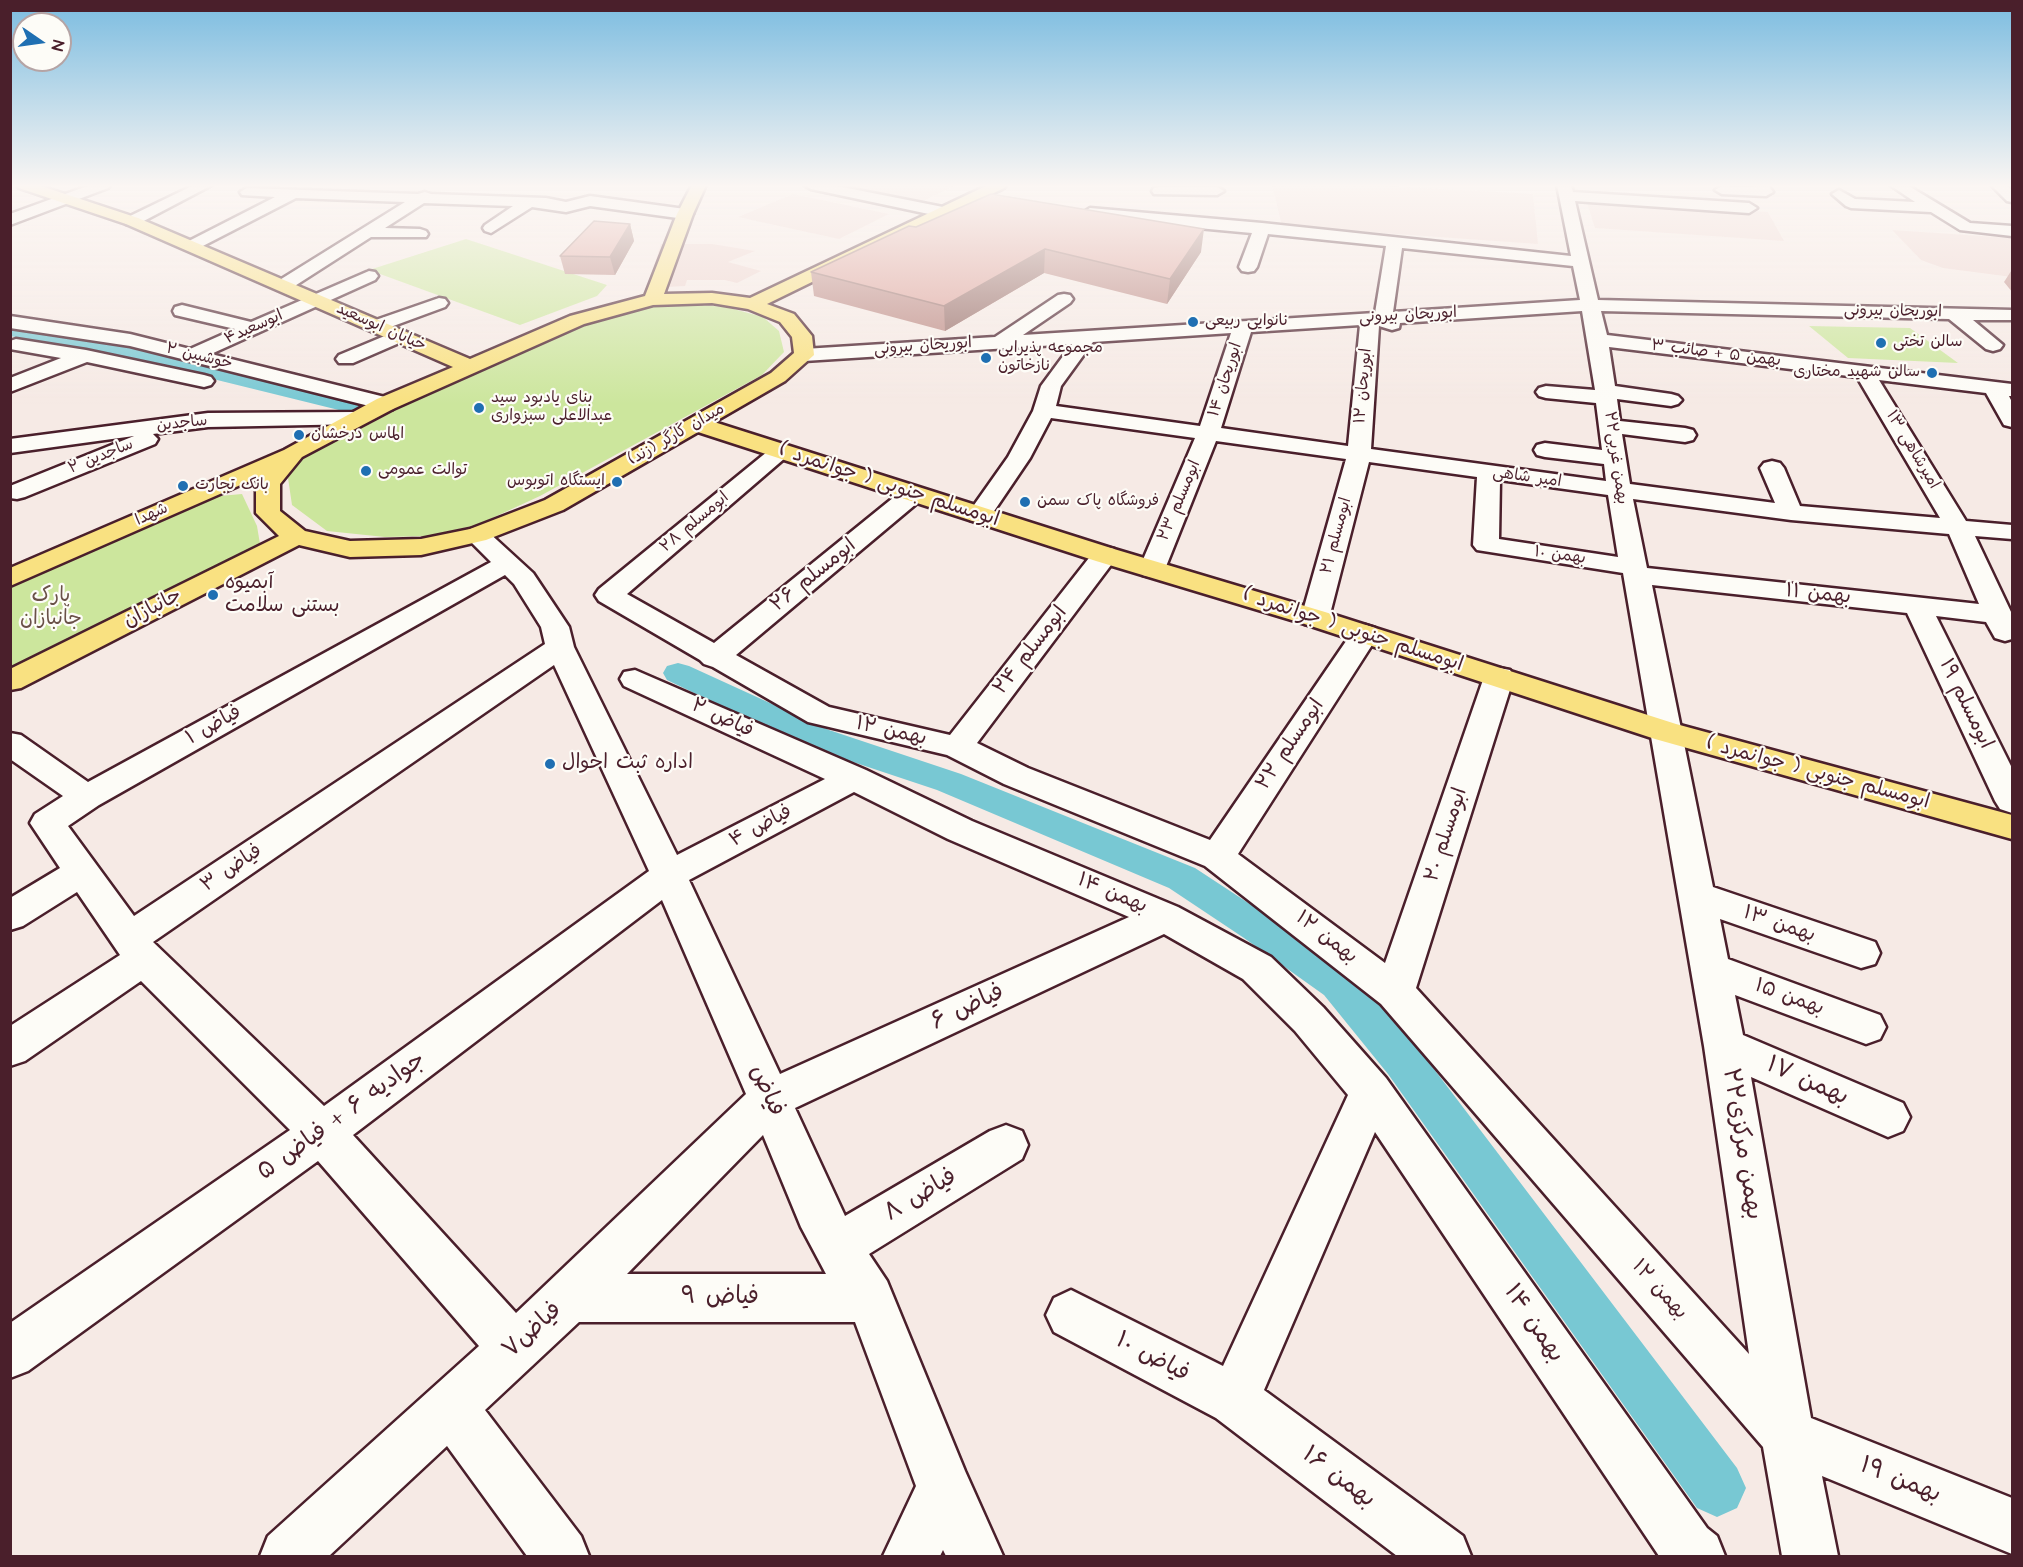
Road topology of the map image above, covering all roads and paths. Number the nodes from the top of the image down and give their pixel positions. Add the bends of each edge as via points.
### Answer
1 (220, 258) edge
2 (327, 258) edge
3 (669, 258) edge
4 (847, 258) edge
5 (1251, 258) edge
6 (1391, 258) edge
7 (1545, 258) edge
8 (1580, 258) edge
9 (1581, 262) junction
10 (1248, 267) dead end
11 (369, 276) dead end
12 (284, 285) junction
13 (316, 299) junction
14 (1064, 299) dead end
15 (653, 300) junction
16 (439, 303) dead end
17 (752, 304) junction
18 (1589, 305) junction
19 (182, 311) dead end
20 (1954, 314) junction
21 (2013, 315) edge
22 (1376, 318) junction
23 (10, 322) edge
24 (377, 326) junction
25 (1243, 327) junction
26 (253, 328) junction
27 (1433, 334) dead end
28 (399, 336) junction
29 (1089, 336) junction
30 (1598, 340) junction
31 (1002, 341) junction
32 (10, 344) edge
33 (1994, 345) dead end
34 (903, 350) junction
35 (804, 355) junction
36 (86, 356) junction
37 (190, 356) junction
38 (346, 359) dead end
39 (471, 367) junction
40 (883, 369) dead end
41 (1864, 372) junction
42 (10, 386) edge
43 (227, 386) dead end
44 (2003, 389) edge
45 (1546, 392) dead end
46 (1606, 394) junction
47 (281, 399) dead end
48 (1671, 400) dead end
49 (385, 404) junction
50 (1044, 411) junction
51 (354, 419) junction
52 (2013, 420) edge
53 (185, 423) junction
54 (697, 424) junction
55 (1610, 426) junction
56 (1208, 434) junction
57 (1685, 435) dead end
58 (10, 446) edge
59 (1545, 450) dead end
60 (294, 452) junction
61 (781, 452) junction
62 (1359, 455) junction
63 (1615, 458) junction
64 (1772, 468) dead end
65 (1489, 472) junction
66 (1619, 490) junction
67 (16, 492) dead end
68 (913, 494) junction
69 (1791, 513) junction
70 (979, 515) junction
71 (1959, 529) junction
72 (2013, 532) edge
73 (477, 535) junction
74 (296, 537) junction
75 (1104, 555) junction
76 (506, 564) junction
77 (1152, 569) junction
78 (1635, 571) junction
79 (10, 578) edge
80 (609, 595) joint
81 (1918, 607) junction
82 (1315, 618) junction
83 (2006, 627) edge
84 (1365, 634) junction
85 (557, 637) junction
86 (714, 658) junction
87 (1498, 677) junction
88 (635, 679) dead end
89 (10, 681) edge
90 (1666, 732) junction
91 (10, 743) edge
92 (957, 747) junction
93 (809, 760) joint
94 (854, 778) junction
95 (87, 797) junction
96 (2013, 801) edge
97 (2013, 827) edge
98 (1217, 857) junction
99 (81, 872) junction
100 (669, 875) junction
101 (1697, 896) junction
102 (10, 916) edge
103 (1166, 917) junction
104 (137, 949) junction
105 (1861, 953) dead end
106 (1711, 969) junction
107 (1395, 992) junction
108 (1866, 1027) dead end
109 (1725, 1046) junction
110 (10, 1048) edge
111 (1371, 1091) junction
112 (770, 1099) junction
113 (1888, 1118) dead end
114 (322, 1133) junction
115 (1006, 1145) dead end
116 (836, 1247) junction
117 (569, 1298) junction
118 (870, 1298) junction
119 (1071, 1315) dead end
120 (514, 1348) junction
121 (10, 1353) edge
122 (1234, 1400) junction
123 (450, 1407) junction
124 (1787, 1436) junction
125 (944, 1488) junction
126 (2013, 1526) edge
127 (288, 1557) edge
128 (561, 1557) edge
129 (911, 1557) edge
130 (975, 1557) edge
131 (1443, 1557) edge
132 (1697, 1557) edge
133 (1810, 1557) edge

1 - 12 main road, خیابان ابوسعید
2 - 12 street
3 - 15 main road
4 - 17 main road
5 - 10 street
6 - 22 street, ابوریحان ۱۲
7 - 9 street
8 - 9 street, ۲۲بهمن غربی
9 - 18 street, ۲۲بهمن غربی
11 - 13 street, ابوسعید۴
12 - 13 main road, خیابان ابوسعید
13 - 24 main road, خیابان ابوسعید
13 - 26 street, ابوسعید۴
14 - 31 street
15 - 17 main road, میدان کارگر (زند) via 712,298
15 - 39 main road, میدان کارگر (زند) via 577,320
16 - 24 street
17 - 35 main road, میدان کارگر (زند) via 787,318 802,336
18 - 20 street, ابوریحان بیرونی
18 - 22 street, ابوریحان بیرونی
18 - 30 street, ۲۲بهمن غربی
19 - 26 street
20 - 21 street, ابوریحان بیرونی
20 - 33 street
22 - 25 street, ابوریحان بیرونی
22 - 27 street
22 - 62 street, ابوریحان ۱۲
23 - 37 street, خوشبین ۲ via 111,336
24 - 28 main road, خیابان ابوسعید
25 - 29 street, ابوریحان بیرونی
25 - 56 street, ابوریحان ۱۴
26 - 37 street, ابوسعید۴
28 - 38 street
28 - 39 main road, خیابان ابوسعید
29 - 31 street, ابوریحان بیرونی
29 - 50 street via 1051,386
30 - 41 street, بهمن ۵ + صائب ۳
30 - 46 street, ۲۲بهمن غربی
31 - 34 street, ابوریحان بیرونی
32 - 36 street, خوشبین ۲
34 - 35 street, ابوریحان بیرونی
34 - 40 street
35 - 54 main road, میدان کارگر (زند) via 778,377
36 - 42 street
36 - 43 street, خوشبین ۲
37 - 49 street, خوشبین ۲
39 - 49 main road, میدان کارگر (زند)
41 - 44 street, بهمن ۵ + صائب ۳
41 - 71 street, امیرشاهی ۱۳
44 - 52 street
45 - 46 street
46 - 48 street
46 - 55 street, ۲۲بهمن غربی
47 - 51 street
49 - 51 main road, میدان کارگر (زند)
50 - 56 street, امیر شاهی
50 - 70 street via 1019,458
51 - 53 street, ساجدین
51 - 60 main road, میدان کارگر (زند)
53 - 58 street, ساجدین
53 - 67 street, ساجدین ۲
54 - 61 main road, ابومسلم جنوبی ( جوانمرد )
54 - 73 main road, میدان کارگر (زند) via 554,505
55 - 57 street
55 - 63 street, ۲۲بهمن غربی
56 - 62 street, امیر شاهی
56 - 77 street, ابومسلم ۲۳
59 - 63 street
60 - 74 main road, میدان کارگر (زند) via 268,483 268,513
60 - 79 main road, شهدا
61 - 68 main road, ابومسلم جنوبی ( جوانمرد )
61 - 80 street, ابومسلم ۲۸
62 - 65 street, امیر شاهی
62 - 82 street, ابومسلم ۲۱
63 - 66 street, ۲۲بهمن غربی
64 - 69 street
65 - 66 street, امیر شاهی
65 - 78 street, بهمن ۱۰ via 1486,545
66 - 69 street, امیر شاهی
66 - 78 street, ۲۲بهمن غربی
68 - 70 main road, ابومسلم جنوبی ( جوانمرد )
68 - 86 street, ابومسلم ۲۶
69 - 71 street, امیر شاهی
70 - 75 main road, ابومسلم جنوبی ( جوانمرد )
71 - 72 street, امیر شاهی
71 - 83 street, امیرشاهی ۱۳
73 - 74 main road, میدان کارگر (زند) via 421,547 350,549
73 - 76 street, فیاض
74 - 89 main road, جانبازان
75 - 77 main road, ابومسلم جنوبی ( جوانمرد )
75 - 92 street, ابومسلم ۲۴
76 - 85 street, فیاض via 524,579
76 - 95 street, فیاض ۱
77 - 82 main road, ابومسلم جنوبی ( جوانمرد )
78 - 81 street, بهمن ۱۱
78 - 90 street, ۲۲بهمن غربی
80 - 86 street, بهمن ۱۲
81 - 83 street, بهمن ۱۱
81 - 96 street, ابومسلم ۱۹
82 - 84 main road, ابومسلم جنوبی ( جوانمرد )
84 - 87 main road, ابومسلم جنوبی ( جوانمرد )
84 - 98 street, ابومسلم ۲۲
85 - 100 street, فیاض
85 - 104 street, فیاض ۳
86 - 92 street, بهمن ۱۲ via 819,716
87 - 90 main road, ابومسلم جنوبی ( جوانمرد )
87 - 107 street, ابومسلم ۲۰
88 - 93 street, فیاض ۲
90 - 97 main road, ابومسلم جنوبی ( جوانمرد )
90 - 101 street, ۲۲بهمن مرکزی
91 - 95 street
92 - 98 street, بهمن ۱۲ via 1016,776
93 - 94 street, بهمن ۱۴
94 - 100 street, فیاض ۴
94 - 103 street, بهمن ۱۴ via 960,830
95 - 99 street, فیاض ۱ via 47,823
98 - 107 street, بهمن ۱۲
99 - 102 street
99 - 104 street, فیاض ۱
100 - 112 street, فیاض
100 - 114 street, جوادیه ۶ + فیاض ۵
101 - 105 street, بهمن ۱۳
101 - 106 street, ۲۲بهمن مرکزی
103 - 111 street, بهمن ۱۴ via 1257,968 1309,1019
103 - 112 street, فیاض ۶
104 - 110 street, فیاض ۳
104 - 114 street
106 - 108 street, بهمن ۱۵
106 - 109 street, ۲۲بهمن مرکزی
107 - 124 street, بهمن ۱۲
109 - 113 street, بهمن ۱۷
109 - 124 street, ۲۲بهمن مرکزی
111 - 122 street
111 - 132 street, بهمن ۱۴ via 1687,1548
112 - 116 street, فیاض
112 - 117 street, فیاض۷
114 - 120 street
114 - 121 street, جوادیه ۶ + فیاض ۵
115 - 116 street, فیاض ۸
116 - 118 street, فیاض
117 - 118 street, فیاض ۹
117 - 120 street, فیاض۷
118 - 125 street, فیاض
119 - 122 street, فیاض ۱۰
120 - 123 street, فیاض۷
122 - 131 street, بهمن ۱۶
123 - 127 street, فیاض۷
123 - 128 street
124 - 126 street, بهمن ۱۹
124 - 133 street, ۲۲بهمن مرکزی
125 - 129 street
125 - 130 street, فیاض

